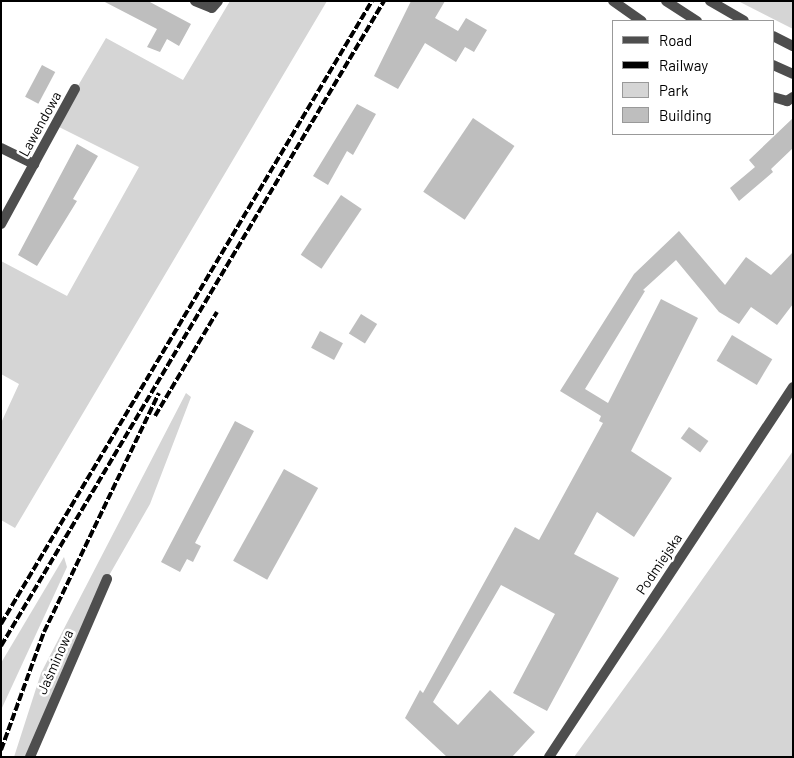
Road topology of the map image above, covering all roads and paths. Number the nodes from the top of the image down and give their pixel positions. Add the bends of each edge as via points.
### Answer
1 (195, 1) edge
2 (218, 1) edge
3 (613, 1) edge
4 (666, 1) edge
5 (710, 1) edge
6 (641, 20) edge
7 (695, 20) edge
8 (742, 20) edge
9 (774, 36) edge
10 (793, 46) edge
11 (774, 65) edge
12 (793, 74) edge
13 (75, 89) dead end
14 (774, 97) edge
15 (793, 97) edge
16 (1, 148) edge
17 (34, 164) junction
18 (1, 224) edge
19 (793, 387) edge
20 (107, 579) dead end
21 (30, 757) edge
22 (549, 757) edge

1 - 2 street via 212,8
3 - 6 street
4 - 7 street
5 - 8 street
9 - 10 street
11 - 12 street
13 - 17 street, Lawendowa
14 - 15 street via 787,101
16 - 17 street
17 - 18 street, Lawendowa
19 - 22 street, Podmiejska
20 - 21 street, Jaśminowa

